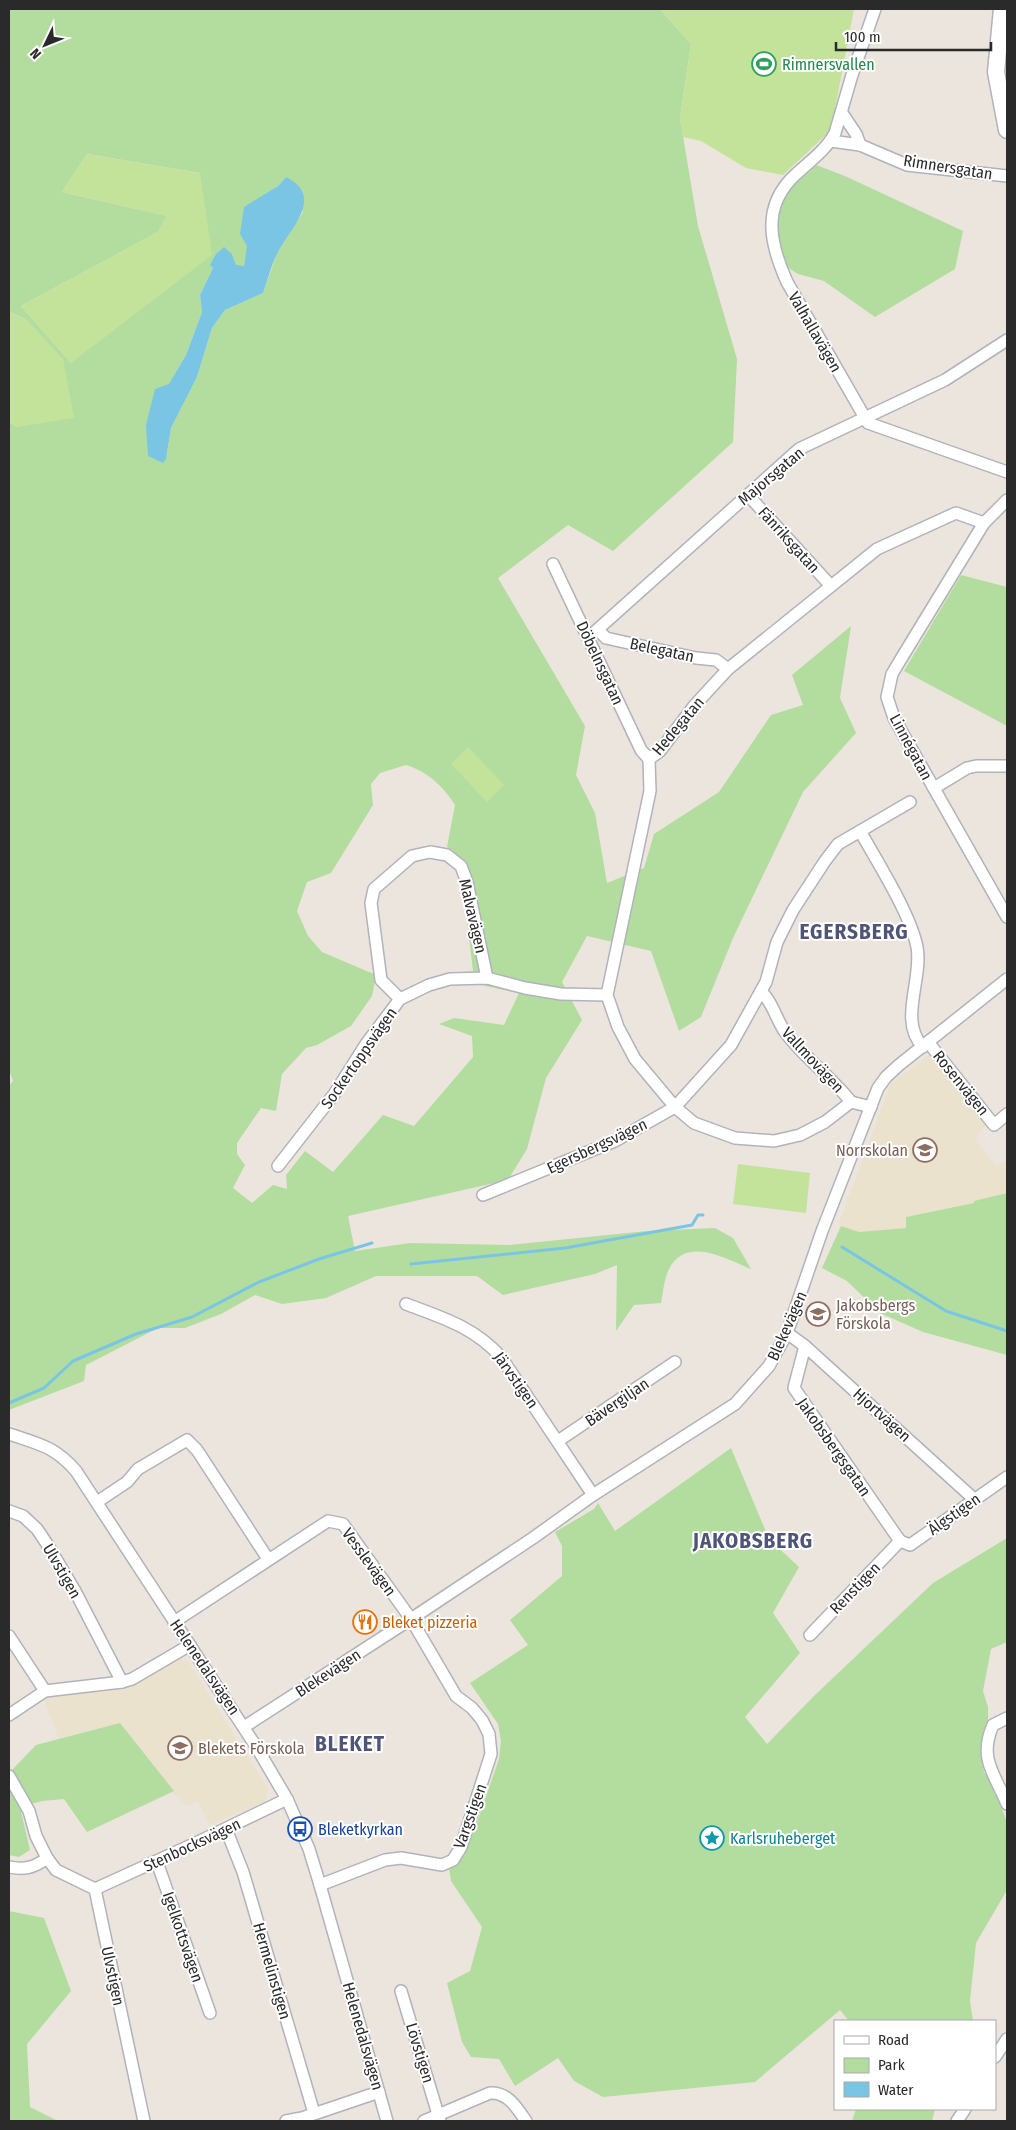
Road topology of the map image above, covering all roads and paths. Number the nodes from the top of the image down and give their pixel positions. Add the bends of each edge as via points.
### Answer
1 (875, 9) edge
2 (1002, 9) edge
3 (842, 113) junction
4 (1007, 130) edge
5 (831, 141) junction
6 (860, 145) junction
7 (1007, 176) edge
8 (1007, 340) edge
9 (864, 418) junction
10 (1007, 472) edge
11 (748, 495) junction
12 (1007, 500) edge
13 (984, 524) junction
14 (553, 564) dead end
15 (831, 586) junction
16 (598, 630) junction
17 (588, 638) junction
18 (728, 669) junction
19 (650, 759) junction
20 (1007, 766) edge
21 (934, 788) junction
22 (910, 802) dead end
23 (860, 831) junction
24 (1007, 917) edge
25 (487, 978) junction
26 (1007, 979) edge
27 (761, 992) junction
28 (607, 995) junction
29 (400, 999) junction
30 (925, 1045) junction
31 (851, 1102) junction
32 (675, 1107) junction
33 (871, 1107) junction
34 (1007, 1114) edge
35 (278, 1166) dead end
36 (483, 1196) dead end
37 (406, 1304) dead end
38 (787, 1333) junction
39 (805, 1346) junction
40 (675, 1362) dead end
41 (9, 1434) edge
42 (558, 1441) junction
43 (1007, 1477) edge
44 (593, 1495) junction
45 (974, 1499) junction
46 (97, 1502) junction
47 (9, 1511) edge
48 (900, 1541) junction
49 (268, 1559) junction
50 (411, 1619) junction
51 (174, 1622) junction
52 (810, 1635) dead end
53 (9, 1636) edge
54 (190, 1645) junction
55 (122, 1682) junction
56 (45, 1691) junction
57 (9, 1715) edge
58 (1007, 1718) edge
59 (244, 1727) junction
60 (9, 1776) edge
61 (287, 1799) junction
62 (1007, 1804) edge
63 (226, 1829) junction
64 (46, 1858) junction
65 (157, 1862) junction
66 (9, 1867) edge
67 (320, 1885) junction
68 (95, 1889) junction
69 (401, 1991) dead end
70 (210, 2013) dead end
71 (1007, 2039) edge
72 (996, 2055) edge
73 (379, 2092) junction
74 (964, 2110) edge
75 (314, 2113) junction
76 (439, 2118) edge
77 (302, 2120) edge
78 (144, 2121) edge
79 (286, 2121) edge
80 (387, 2121) edge
81 (424, 2121) edge
82 (526, 2121) edge
83 (957, 2121) edge

1 - 3 street, Valhallavägen
2 - 4 street via 996,72
3 - 5 street, Valhallavägen
3 - 6 street
5 - 6 street, Rimnersgatan
5 - 9 street, Valhallavägen via 780,194 771,230 777,261 787,282
6 - 7 street, Rimnersgatan via 907,165
8 - 9 street, Majorsgatan via 945,380
9 - 10 street via 878,427
9 - 11 street, Majorsgatan via 799,448
11 - 15 street, Fänriksgatan
11 - 16 street, Majorsgatan
12 - 13 street
13 - 15 street, Hedegatan via 956,513 877,549
13 - 21 street, Linnégatan via 892,674 887,697 894,718
14 - 17 street, Döbelnsgatan
15 - 18 street, Hedegatan
16 - 17 street, Majorsgatan
16 - 18 street, Belegatan via 606,638 716,660
17 - 19 street, Döbelnsgatan via 641,750
18 - 19 street, Hedegatan
19 - 28 street, Hedegatan via 650,792
20 - 21 street via 967,768
21 - 24 street, Linnégatan
22 - 23 street, Egersbergsvägen
23 - 27 street, Egersbergsvägen via 838,844 793,910 777,942
23 - 30 street, Rosenvägen via 913,933 918,962 912,1020 915,1037
25 - 28 street, Sockertoppsvägen via 561,994
25 - 29 street, Sockertoppsvägen via 450,979 429,984
25 - 29 street, Malvavägen via 461,866 447,855 430,852 412,856 374,889 371,903 381,980
26 - 30 street, Blekevägen
27 - 31 street, Vallmovägen via 795,1044
27 - 32 street, Egersbergsvägen via 731,1045
28 - 32 street via 618,1028 635,1059
29 - 35 street, Sockertoppsvägen via 366,1044 336,1093
30 - 33 street, Blekevägen via 886,1077
30 - 34 street, Rosenvägen via 994,1125
31 - 32 street via 800,1136 774,1142 735,1138 694,1123
31 - 33 street
32 - 36 street, Egersbergsvägen via 614,1141
33 - 38 street, Blekevägen via 822,1231
37 - 42 street, Järvstigen via 458,1324 487,1342 501,1356
38 - 39 street, Hjortvägen
38 - 44 street, Blekevägen via 769,1366 735,1404
39 - 45 street, Hjortvägen
39 - 48 street, Jakobsbergsgatan via 794,1388
40 - 42 street, Bävergiljan
41 - 46 street, Helenedalsvägen via 54,1450 64,1457
42 - 44 street, Järvstigen
43 - 45 street, Älgstigen
44 - 50 street, Blekevägen
45 - 48 street, Älgstigen via 910,1545
46 - 49 street via 127,1482 138,1469 187,1440 197,1450
46 - 51 street, Helenedalsvägen
47 - 55 street, Ulvstigen via 23,1516 49,1547
48 - 52 street, Renstigen
49 - 50 street, Vesslevägen via 328,1521 343,1524
49 - 51 street, Vesslevägen
50 - 59 street, Blekevägen
50 - 67 street, Vargstigen via 456,1696 472,1708 488,1734 491,1754 461,1847 452,1860 442,1865 401,1858 385,1860
51 - 54 street, Helenedalsvägen
53 - 56 street
54 - 55 street
54 - 59 street, Helenedalsvägen
55 - 56 street
56 - 57 street
58 - 62 street via 994,1725 987,1747 989,1769
59 - 61 street, Helenedalsvägen
60 - 64 street via 28,1811
61 - 63 street, Stenbocksvägen
61 - 67 street, Helenedalsvägen via 309,1849
63 - 65 street, Stenbocksvägen
63 - 75 street, Hermelinstigen via 243,1872
64 - 66 street via 30,1868
64 - 68 street via 56,1870
65 - 68 street, Stenbocksvägen
65 - 70 street, Igelkottsvägen
67 - 73 street, Helenedalsvägen
68 - 78 street, Ulvstigen
69 - 76 street, Lövstigen
71 - 72 street
73 - 75 street
73 - 80 street, Helenedalsvägen
74 - 83 street
75 - 77 street
76 - 81 street
76 - 82 street via 490,2093 497,2093 506,2097
77 - 79 street

